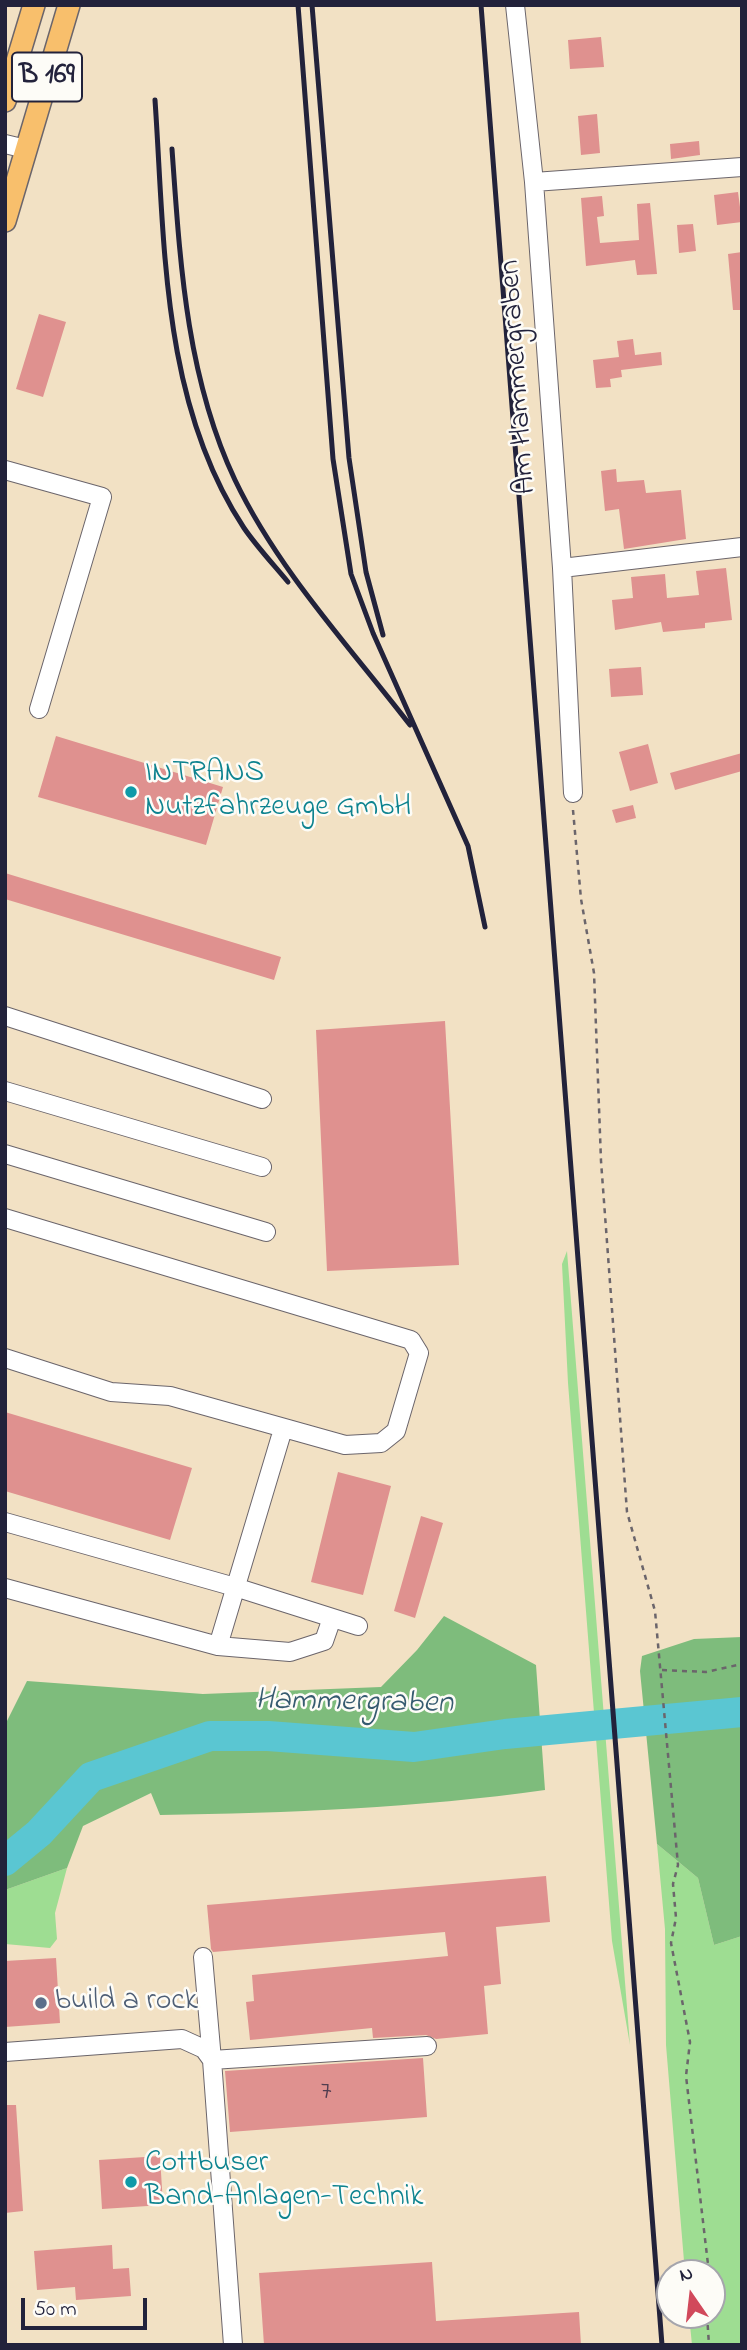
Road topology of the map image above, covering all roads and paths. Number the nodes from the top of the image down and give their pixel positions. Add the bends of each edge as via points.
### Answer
1 (34, 5) edge
2 (69, 5) edge
3 (515, 5) edge
4 (5, 101) edge
5 (16, 146) edge
6 (742, 167) edge
7 (534, 182) junction
8 (5, 220) edge
9 (5, 470) edge
10 (742, 547) edge
11 (562, 568) junction
12 (39, 709) dead end
13 (573, 793) joint
14 (5, 1016) edge
15 (5, 1091) edge
16 (262, 1099) dead end
17 (5, 1154) edge
18 (262, 1167) dead end
19 (5, 1217) edge
20 (266, 1232) dead end
21 (5, 1358) edge
22 (283, 1429) junction
23 (5, 1522) edge
24 (235, 1587) junction
25 (5, 1588) edge
26 (332, 1618) junction
27 (358, 1626) dead end
28 (218, 1646) junction
29 (742, 1664) edge
30 (662, 1670) junction
31 (203, 1956) dead end
32 (427, 2046) dead end
33 (5, 2052) edge
34 (212, 2060) junction
35 (707, 2259) edge
36 (233, 2345) edge

1 - 4 main road, B 169
2 - 5 main road, B 169
3 - 7 street, Am Hammergraben
5 - 8 main road, B 169
6 - 7 street
7 - 11 street, Am Hammergraben
9 - 12 street via 102,497
10 - 11 street
11 - 13 street, Am Hammergraben
13 - 30 path via 581,899 594,973 601,1161 627,1511 654,1611
14 - 16 street
15 - 18 street
17 - 20 street
19 - 22 street via 411,1340 419,1353 396,1431 382,1443 345,1445
21 - 22 street via 111,1392 170,1396
22 - 24 street
23 - 24 street
24 - 26 street
24 - 28 street
25 - 28 street
26 - 27 street
26 - 28 street via 324,1640 290,1651
29 - 30 path via 706,1672
30 - 35 path via 678,1865 671,1943 690,2042 686,2076
31 - 34 street
32 - 34 street
33 - 34 street via 182,2039 204,2049
34 - 36 street

